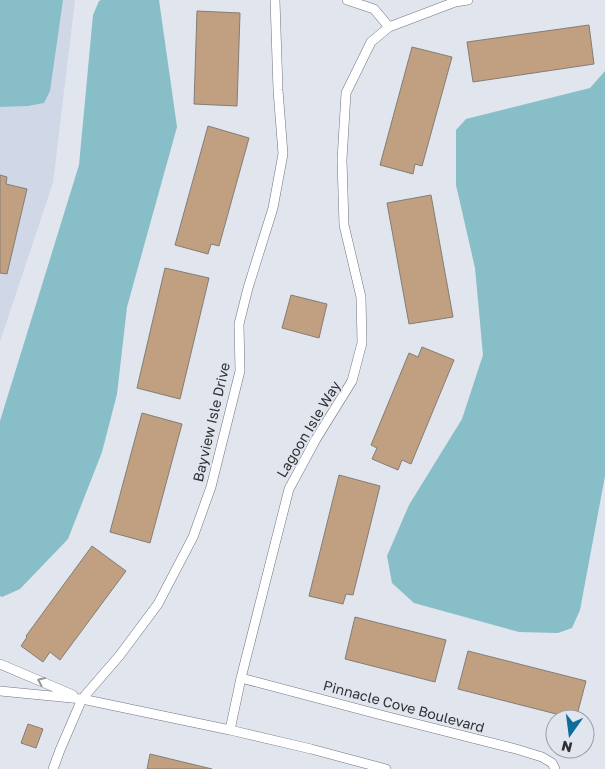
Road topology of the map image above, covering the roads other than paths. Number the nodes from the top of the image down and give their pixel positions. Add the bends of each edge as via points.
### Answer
1 (275, 0) edge
2 (347, 0) edge
3 (468, 0) edge
4 (389, 27) junction
5 (0, 664) edge
6 (242, 678) junction
7 (0, 692) edge
8 (82, 699) junction
9 (230, 730) junction
10 (53, 769) edge
11 (386, 769) edge
12 (555, 769) edge

1 - 8 lane, Bayview Isle Drive via 283,154 273,208 238,324 240,371 211,487 193,537 158,604
2 - 4 lane via 374,9
3 - 4 lane, Lagoon Isle Way
4 - 6 lane, Lagoon Isle Way via 371,42 346,93 342,160 344,226 361,296 362,343 352,381 289,489
8 -> 5 lane
6 - 9 lane, Lagoon Isle Way
6 - 12 lane, Pinnacle Cove Boulevard via 542,757
7 - 8 lane
8 - 9 lane
8 - 10 lane, Bayview Isle Drive
9 - 11 lane

